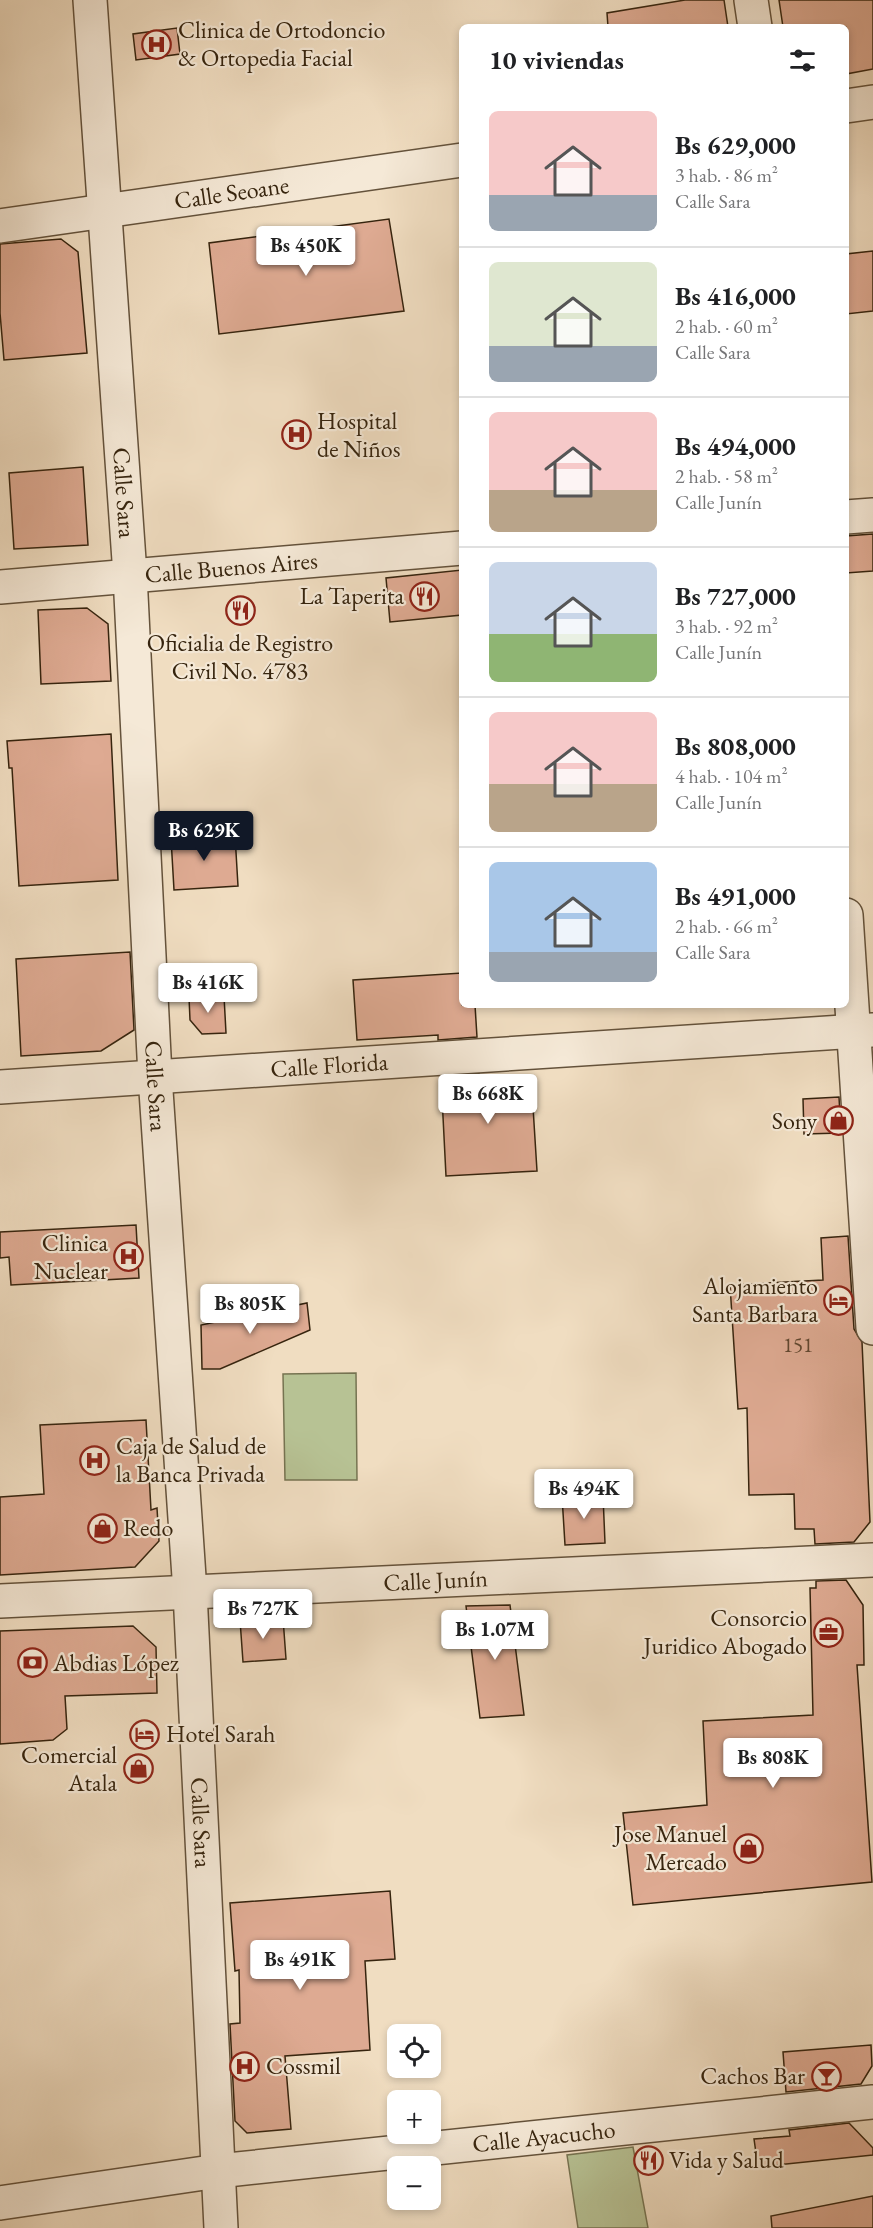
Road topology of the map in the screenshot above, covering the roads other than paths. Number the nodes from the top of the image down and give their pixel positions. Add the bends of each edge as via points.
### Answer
1 (90, 0) edge
2 (751, 0) edge
3 (755, 24) edge
4 (873, 102) edge
5 (849, 106) edge
6 (459, 160) edge
7 (103, 211) junction
8 (0, 226) edge
9 (873, 515) edge
10 (849, 517) edge
11 (459, 548) edge
12 (130, 575) junction
13 (0, 587) edge
14 (849, 934) edge
15 (864, 1031) edge
16 (155, 1076) junction
17 (0, 1087) edge
18 (873, 1328) edge
19 (873, 1560) edge
20 (190, 1592) junction
21 (0, 1601) edge
22 (873, 2102) edge
23 (218, 2171) junction
24 (0, 2203) edge
25 (221, 2228) edge

1 - 7 street, Calle Sara
2 - 3 street
4 - 5 street
6 - 7 street, Calle Seoane
7 - 8 street, Calle Seoane
7 - 12 street, Calle Sara
9 - 10 street
11 - 12 street, Calle Buenos Aires
12 - 13 street, Calle Buenos Aires
12 - 16 street, Calle Sara
14 - 15 street
15 - 16 street, Calle Florida
15 - 18 street
16 - 17 street, Calle Florida
16 - 20 street, Calle Sara
19 - 20 street, Calle Junín
20 - 21 street, Calle Junín
20 - 23 street, Calle Sara
22 - 23 street, Calle Ayacucho
23 - 24 street, Calle Ayacucho
23 - 25 street, Calle Sara

